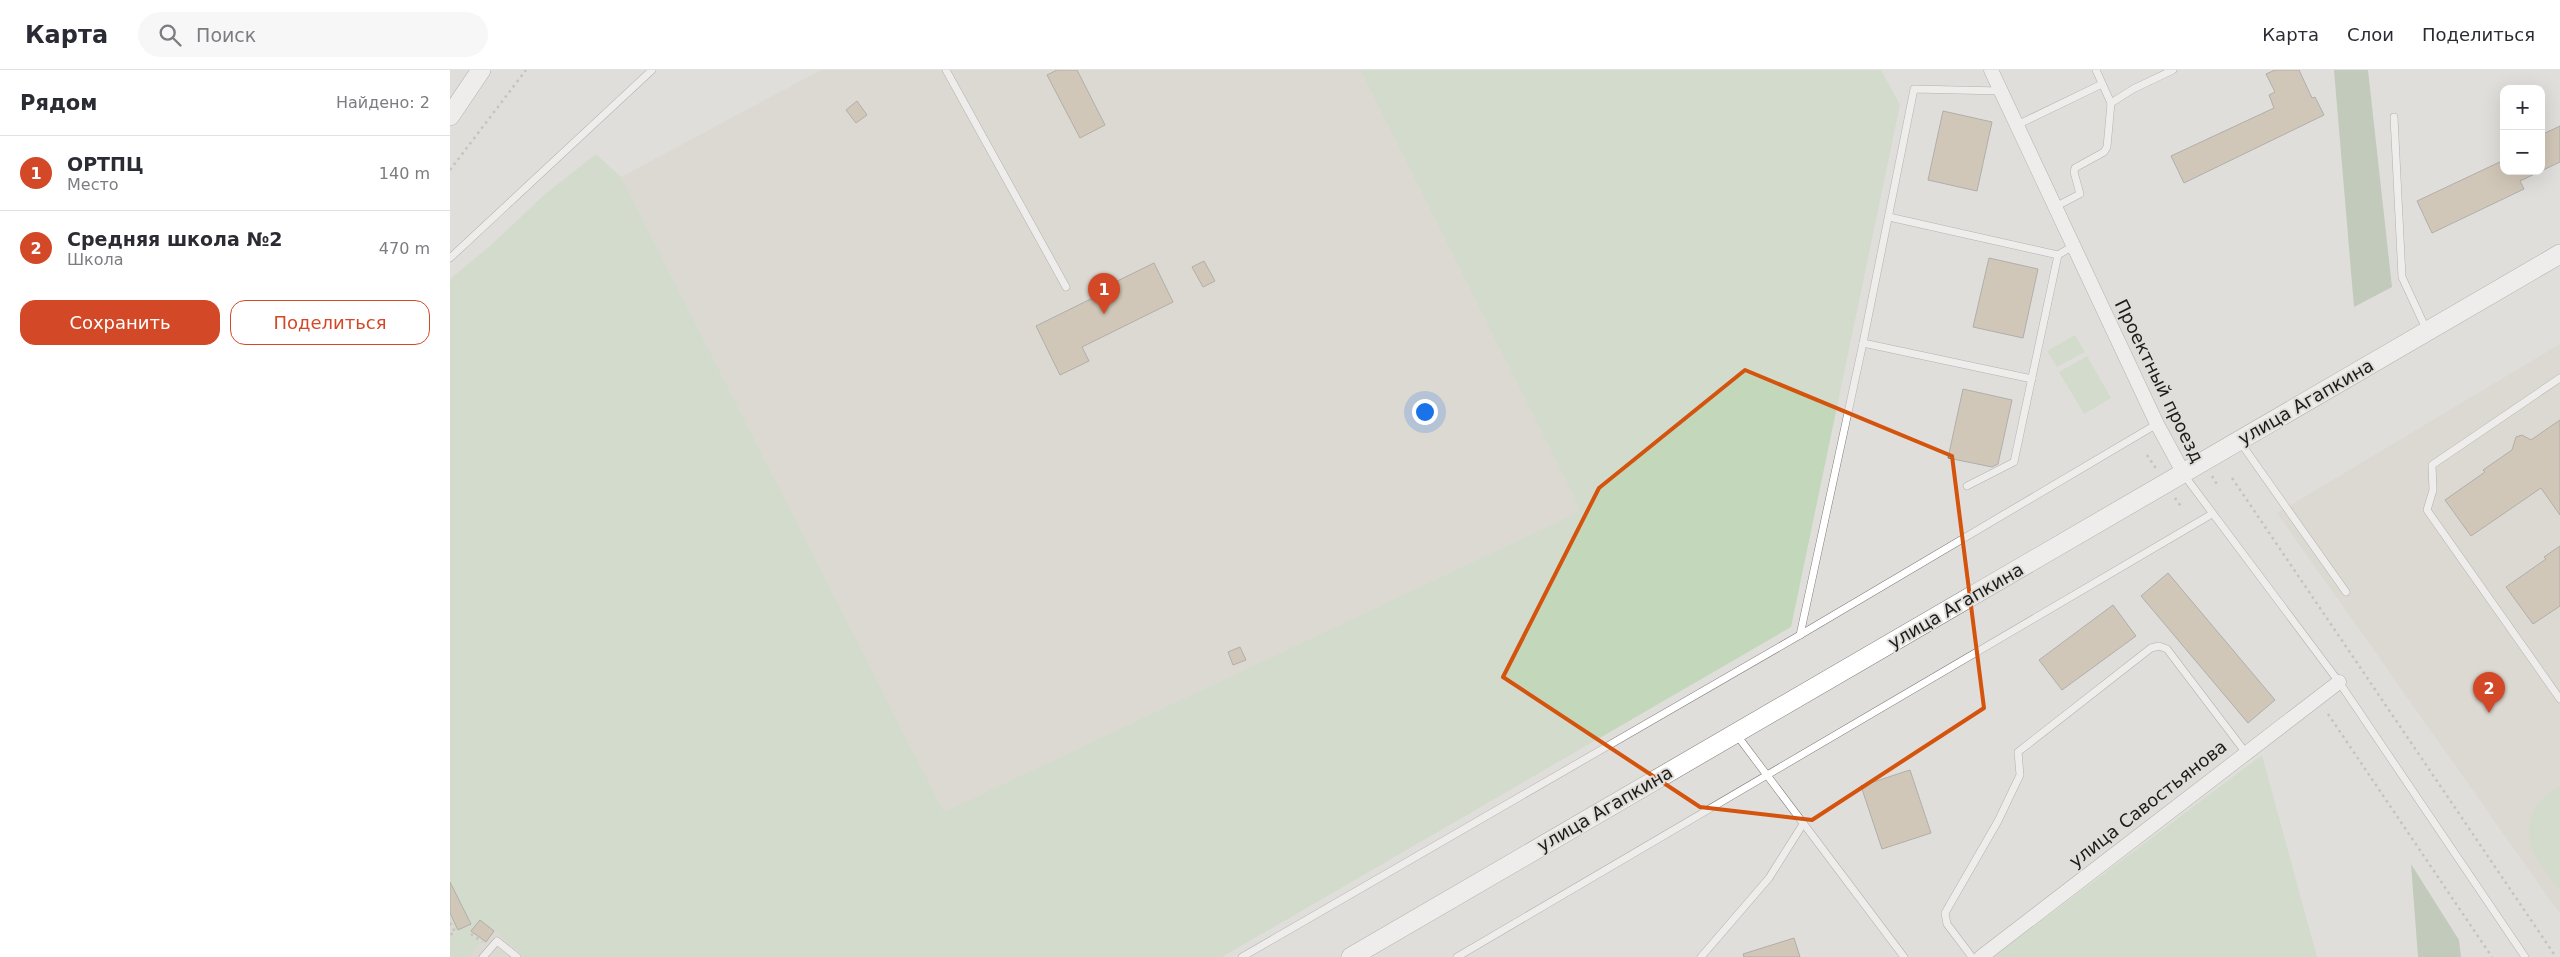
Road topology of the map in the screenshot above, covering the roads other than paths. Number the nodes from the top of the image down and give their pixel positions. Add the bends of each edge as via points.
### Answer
1 (482, 70) edge
2 (652, 70) edge
3 (946, 70) edge
4 (1992, 70) edge
5 (2096, 70) edge
6 (2173, 70) edge
7 (2102, 84) junction
8 (2001, 91) junction
9 (2111, 103) junction
10 (450, 116) edge
11 (2394, 117) dead end
12 (2017, 125) junction
13 (2055, 207) junction
14 (1889, 218) junction
15 (2073, 246) junction
16 (2560, 254) edge
17 (2058, 255) junction
18 (450, 258) edge
19 (1066, 287) dead end
20 (2427, 331) junction
21 (1863, 343) junction
22 (2560, 378) edge
23 (2032, 379) junction
24 (2157, 424) junction
25 (2240, 441) junction
26 (2184, 474) junction
27 (1966, 486) dead end
28 (2212, 514) junction
29 (2346, 592) dead end
30 (1800, 635) junction
31 (2339, 682) junction
32 (2560, 699) edge
33 (1736, 734) junction
34 (2246, 753) junction
35 (1768, 776) junction
36 (1803, 824) junction
37 (483, 957) edge
38 (517, 957) edge
39 (1242, 957) edge
40 (1351, 957) edge
41 (1456, 957) edge
42 (1701, 957) edge
43 (1904, 957) edge
44 (1972, 957) edge
45 (1981, 957) edge
46 (2525, 957) edge

1 - 10 main road
2 - 18 lane
3 - 19 lane
4 - 8 street, Проектный проезд
5 - 7 lane
6 - 9 lane
7 - 9 lane
7 - 12 lane
8 - 12 street, Проектный проезд
8 - 14 lane via 1914,89
9 - 13 lane via 2107,147 2104,152 2075,168 2080,194
11 - 20 lane via 2402,277
12 - 13 street, Проектный проезд
13 - 15 street, Проектный проезд
14 - 17 lane
14 - 21 lane
15 - 17 lane
15 - 24 street, Проектный проезд
16 - 20 main road, улица Агапкина
17 - 23 lane
20 - 25 main road, улица Агапкина
21 - 23 lane
21 - 30 lane
22 - 32 lane via 2432,465 2433,490 2427,510
23 - 27 lane via 2014,462
24 - 26 street, Проектный проезд
24 - 30 lane
25 - 26 main road, улица Агапкина
25 - 29 lane
26 - 28 lane, Проектный проезд
26 - 33 main road, улица Агапкина
28 - 31 lane, Проектный проезд
28 - 35 lane
30 - 39 lane
31 - 34 street, улица Савостьянова
31 - 46 lane, Проектный проезд
33 - 35 lane
33 - 40 main road, улица Агапкина
34 - 44 lane via 2167,650 2159,646 2151,648 2018,752 2020,775 1998,821 1945,913 1947,924
34 - 45 street, улица Савостьянова
35 - 36 lane
35 - 41 lane
36 - 42 lane via 1769,878
36 - 43 lane
37 - 38 lane via 497,941

